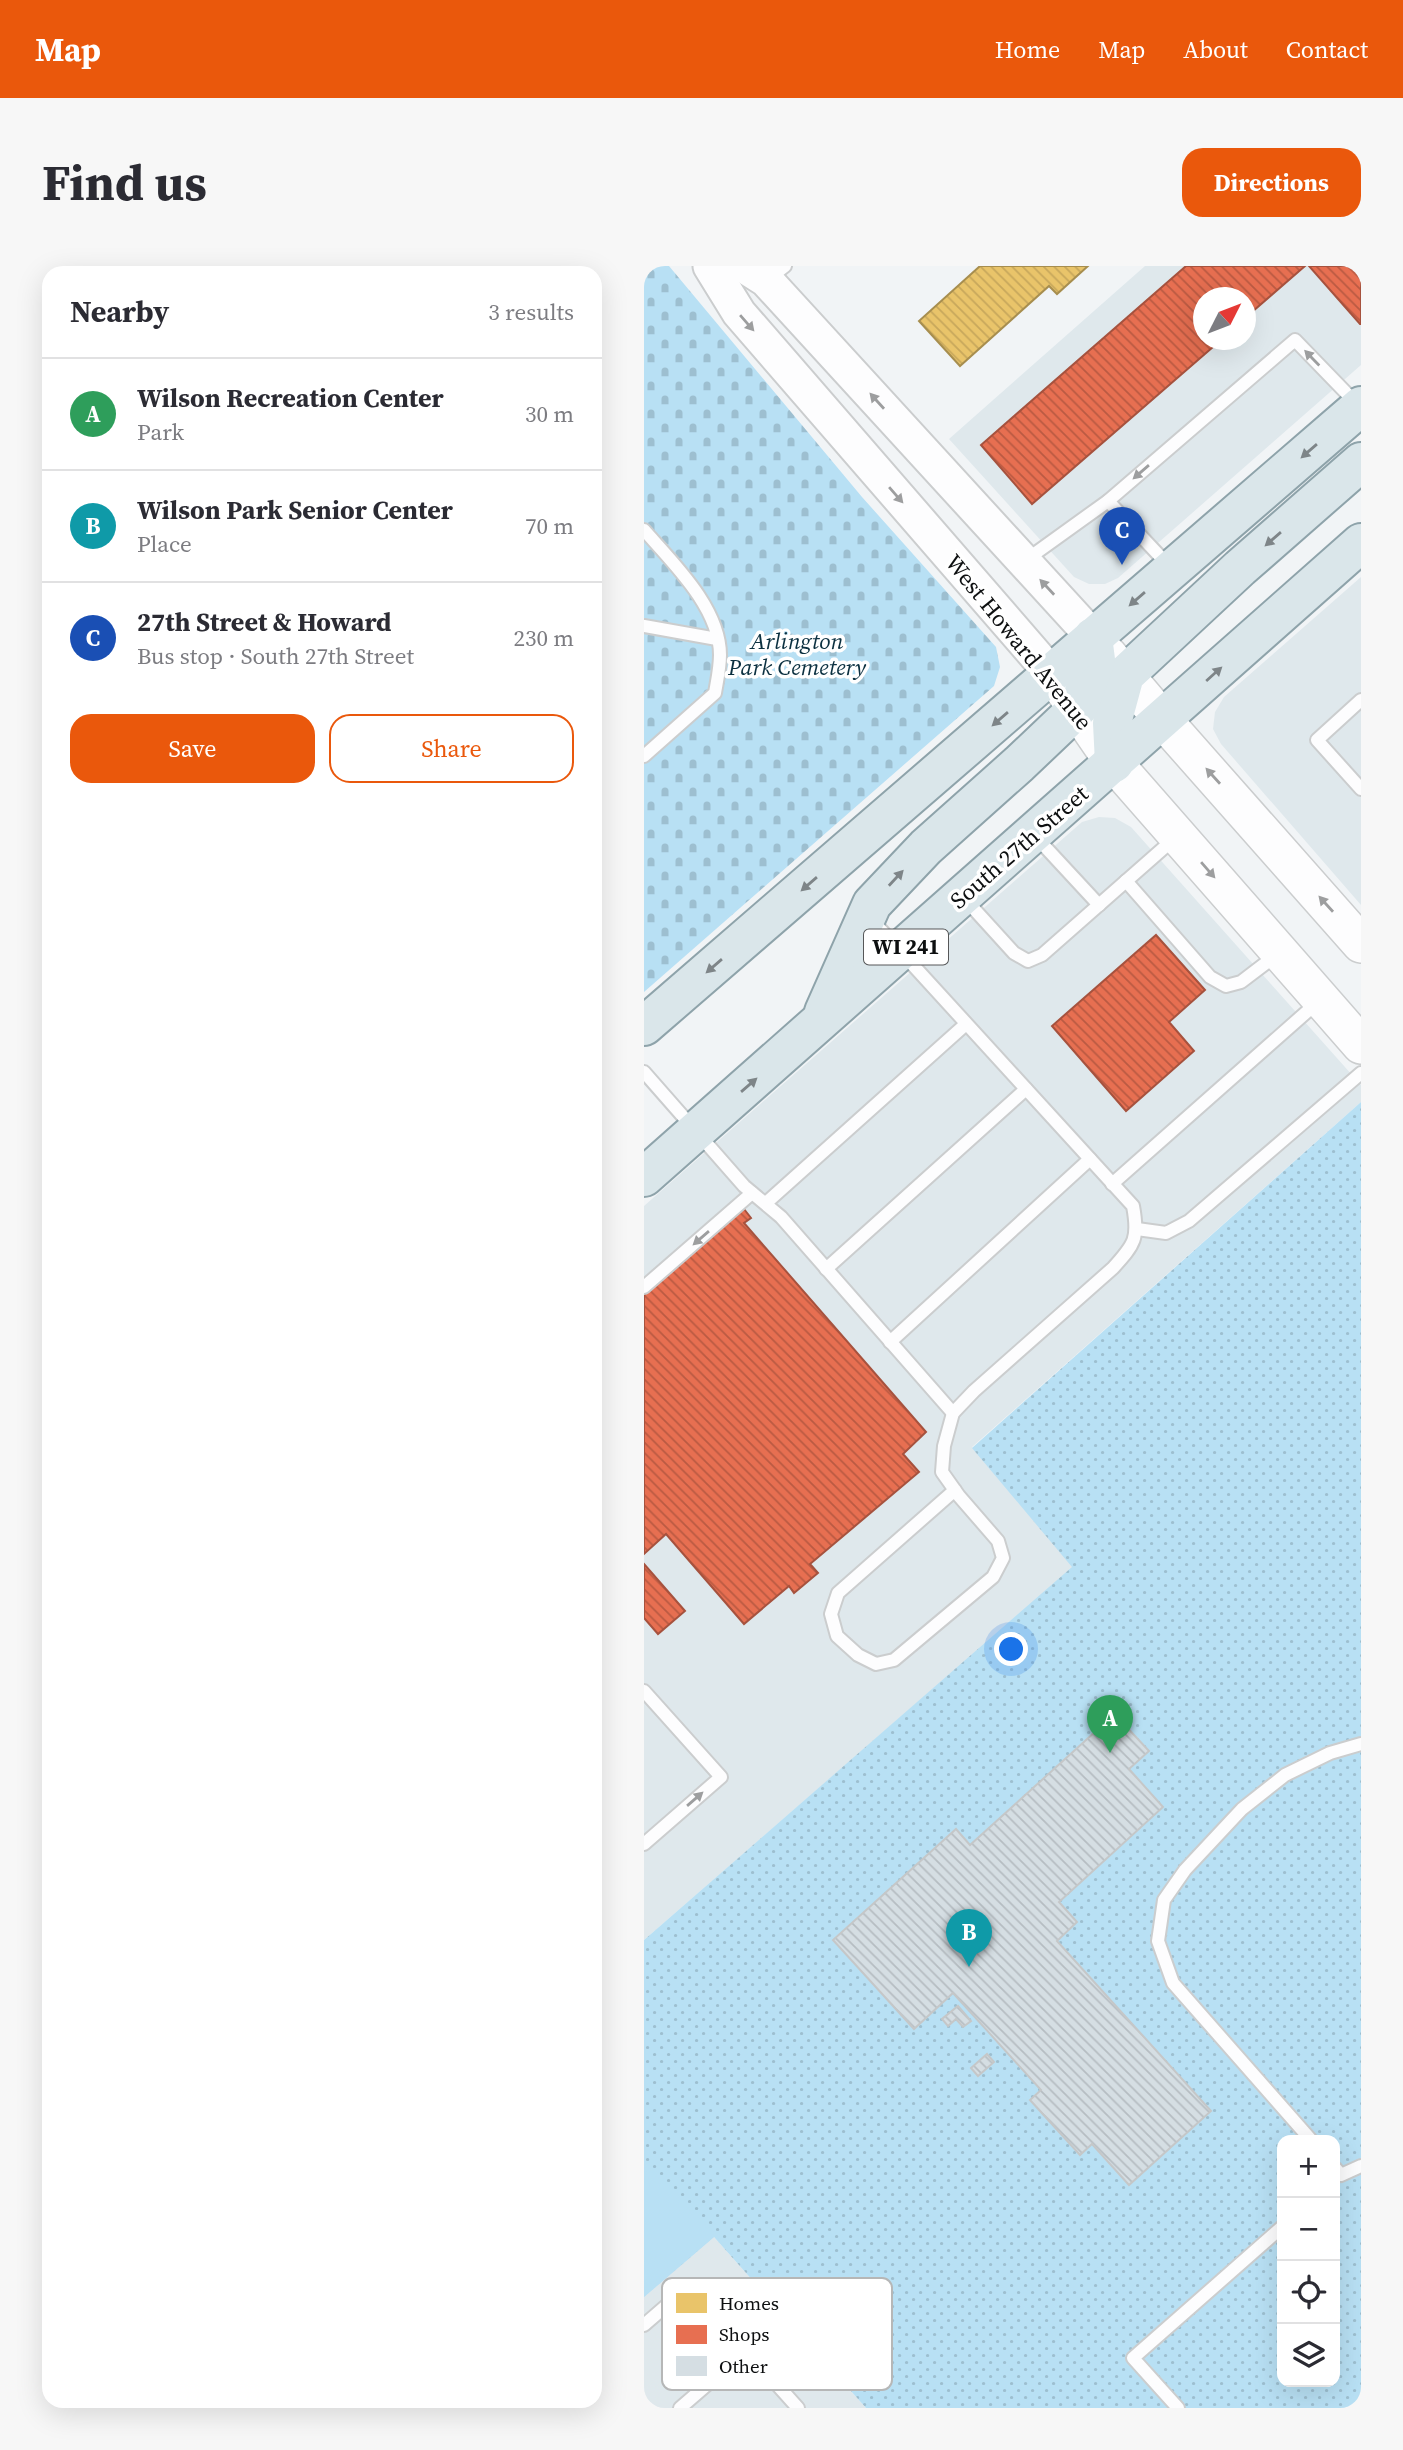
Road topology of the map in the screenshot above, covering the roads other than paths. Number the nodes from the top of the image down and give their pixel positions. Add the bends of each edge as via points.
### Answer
1 (710, 266) edge
2 (765, 271) edge
3 (1360, 407) edge
4 (1361, 462) edge
5 (1108, 501) junction
6 (644, 530) edge
7 (1361, 543) edge
8 (1024, 561) junction
9 (1172, 569) junction
10 (644, 626) edge
11 (1093, 637) junction
12 (717, 639) junction
13 (1052, 674) junction
14 (1125, 675) junction
15 (1361, 700) edge
16 (1078, 708) junction
17 (1163, 720) junction
18 (644, 756) edge
19 (1114, 763) junction
20 (1361, 789) edge
21 (1034, 834) junction
22 (1178, 835) junction
23 (1126, 881) junction
24 (963, 897) junction
25 (1099, 905) junction
26 (867, 915) junction
27 (1361, 944) edge
28 (900, 952) junction
29 (1280, 952) junction
30 (1321, 999) junction
31 (819, 1023) junction
32 (966, 1024) junction
33 (644, 1026) edge
34 (1361, 1045) edge
35 (644, 1072) edge
36 (1361, 1073) edge
37 (1026, 1089) junction
38 (697, 1130) junction
39 (1090, 1159) junction
40 (644, 1177) edge
41 (1112, 1184) junction
42 (752, 1193) junction
43 (765, 1203) junction
44 (1137, 1229) junction
45 (826, 1269) junction
46 (644, 1287) edge
47 (890, 1342) junction
48 (953, 1413) junction
49 (955, 1490) junction
50 (644, 1691) edge
51 (1361, 1744) edge
52 (644, 1844) edge
53 (1307, 2135) edge
54 (1361, 2166) edge
55 (1340, 2174) edge
56 (1277, 2231) edge
57 (662, 2309) edge
58 (644, 2325) edge
59 (701, 2390) edge
60 (782, 2390) edge
61 (680, 2408) edge
62 (798, 2408) edge
63 (1178, 2408) edge

1 -> 13 street, West Howard Avenue via 739,313
8 -> 2 street
3 -> 5 lane via 1295,340
3 -> 9 main road
4 -> 14 main road
5 - 8 lane
5 - 9 lane
6 - 12 lane via 712,616
17 -> 7 main road, South 27th Street / WI 241
11 -> 8 street
9 -> 11 main road
10 - 12 lane
11 - 13 main road
11 - 14 main road
11 - 16 main road via 1096,660
12 - 18 lane via 716,693
13 - 16 main road, West Howard Avenue
13 -> 33 main road
14 - 17 main road
14 - 19 main road via 1112,723
15 - 20 lane via 1317,740
16 - 19 main road, West Howard Avenue
26 -> 16 main road via 926,847
17 - 19 main road, South 27th Street / WI 241
27 -> 17 main road
19 - 21 main road, South 27th Street / WI 241
19 - 22 main road, West Howard Avenue
21 - 24 main road, South 27th Street / WI 241
21 - 25 lane
22 - 23 lane
22 -> 29 main road, West Howard Avenue
23 - 25 lane
23 - 29 lane via 1210,977 1226,986 1241,982
24 - 25 lane via 1014,953 1028,961 1042,955
24 - 28 main road, South 27th Street / WI 241
26 - 28 lane
26 - 31 main road
28 - 31 main road, South 27th Street / WI 241
28 - 32 lane
29 - 30 main road, West Howard Avenue
30 - 34 main road, West Howard Avenue
30 - 41 lane
38 -> 31 main road, South 27th Street / WI 241
32 - 37 lane
32 - 43 lane
35 - 38 lane
36 - 44 lane via 1189,1221 1166,1233
37 - 39 lane
37 - 45 lane
38 - 40 main road, South 27th Street / WI 241
38 - 42 lane
39 - 41 lane
39 - 47 lane
41 - 44 lane via 1133,1206
42 - 43 lane
42 -> 46 lane
43 - 45 lane
44 - 48 lane via 1130,1250 1114,1268
45 - 47 lane
47 - 48 lane
48 - 49 lane via 942,1472
49 - 49 lane via 998,1541 1003,1558 993,1577 894,1660 876,1664 858,1655 837,1636 831,1614 838,1593
52 -> 50 lane via 720,1777
51 - 53 lane via 1285,1776 1242,1810 1185,1870 1164,1900 1158,1941 1173,1983
54 - 55 lane
56 - 63 lane via 1133,2358
57 - 58 lane
59 - 61 lane
60 - 62 lane

